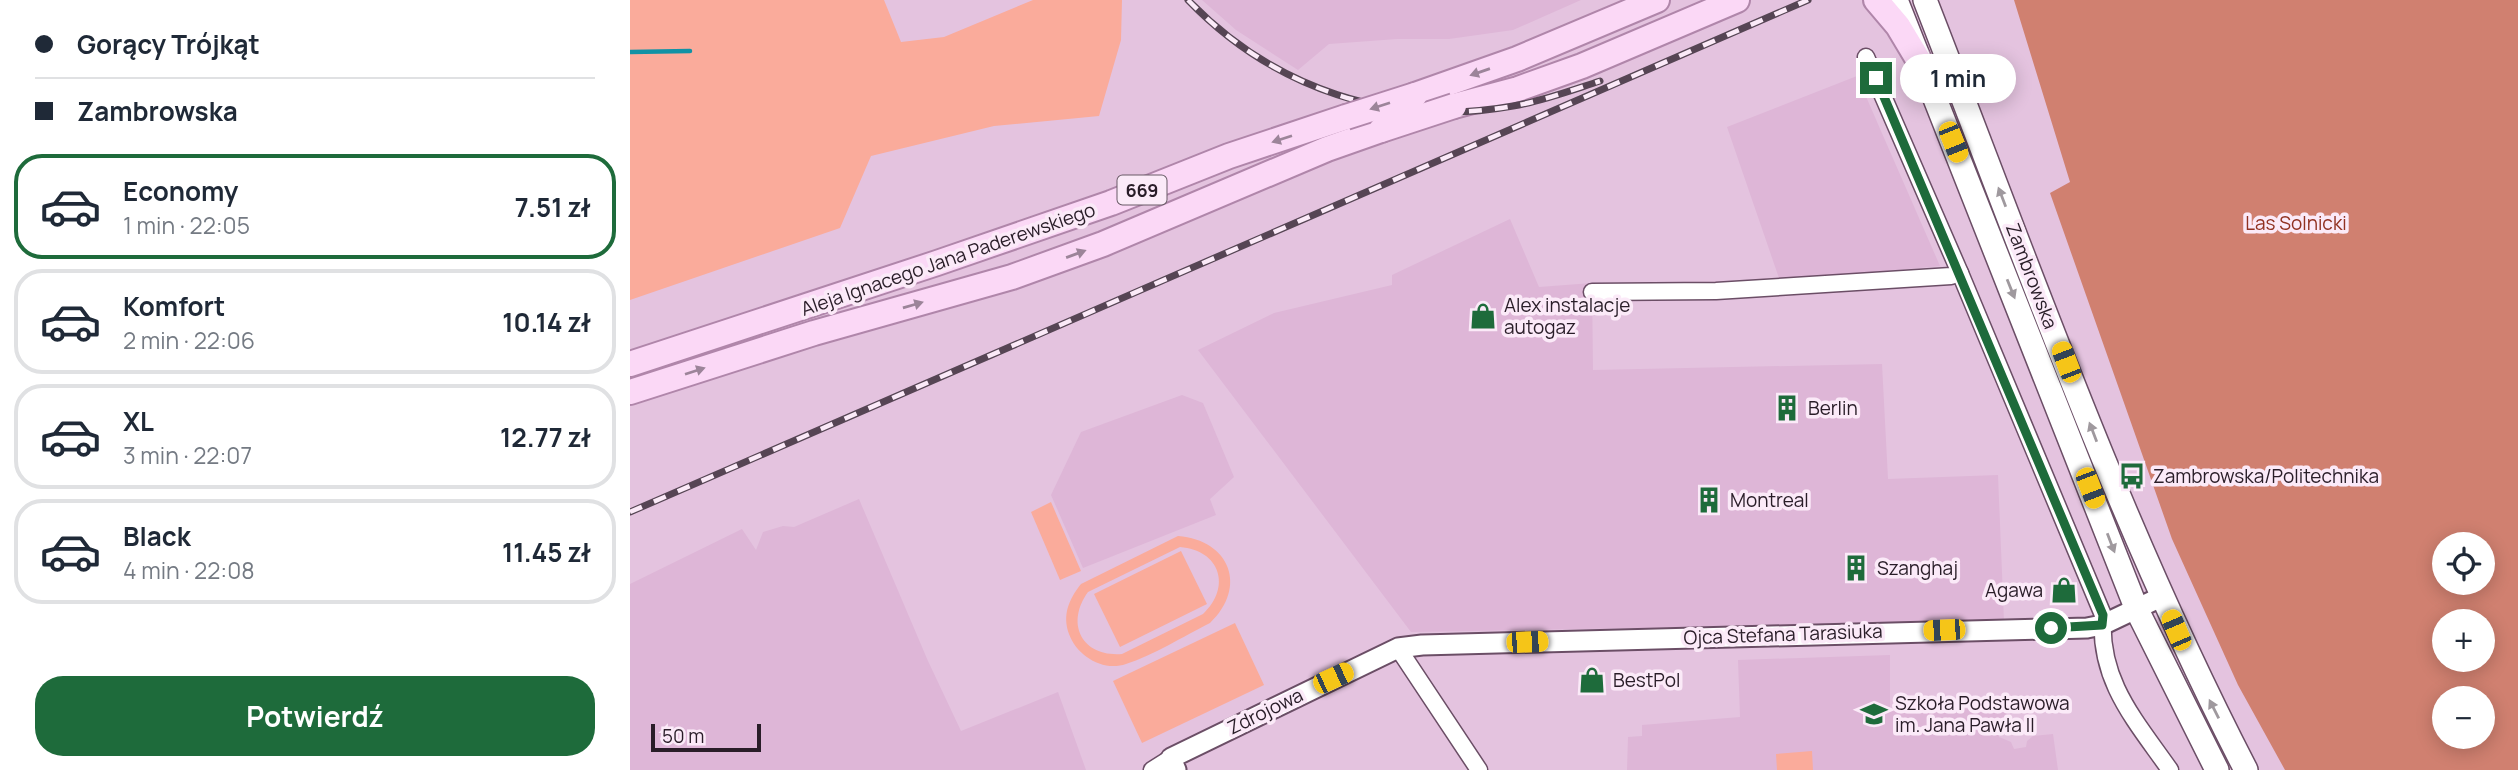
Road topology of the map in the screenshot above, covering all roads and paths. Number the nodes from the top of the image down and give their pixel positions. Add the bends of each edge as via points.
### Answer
1 (1657, 0) edge
2 (1698, 0) edge
3 (1737, 0) edge
4 (1876, 0) edge
5 (1896, 0) edge
6 (1927, 4) edge
7 (1866, 57) dead end
8 (1922, 66) junction
9 (1454, 106) junction
10 (1960, 273) junction
11 (1592, 292) dead end
12 (630, 364) edge
13 (630, 392) edge
14 (2161, 597) junction
15 (2137, 610) junction
16 (2102, 625) junction
17 (1398, 648) junction
18 (1174, 764) edge
19 (1152, 770) edge
20 (1479, 770) edge
21 (2170, 770) edge
22 (2217, 770) edge
23 (2246, 770) edge

1 -> 12 main road, Aleja Ignacego Jana Paderewskiego / 669, bridge via 1517,59 1217,160 1111,203
2 - 9 main road
3 - 9 main road via 1581,66
4 - 8 main road
5 - 8 main road, Zambrowska
14 -> 6 main road, Zambrowska
7 - 10 street
8 -> 15 main road, Zambrowska
13 -> 9 main road, Aleja Ignacego Jana Paderewskiego / 669, bridge via 814,332 1012,277 1103,244 1327,149
10 - 11 street via 1716,291
10 - 16 street via 2103,615
14 - 15 street, Ojca Stefana Tarasiuka
23 -> 14 main road, Zambrowska
15 - 16 street, Ojca Stefana Tarasiuka
15 - 22 main road, Zambrowska
16 - 17 street, Ojca Stefana Tarasiuka
16 - 21 street via 2108,670 2128,710
17 - 18 street, Zdrojowa
17 - 20 street
18 - 19 street, Zdrojowa

